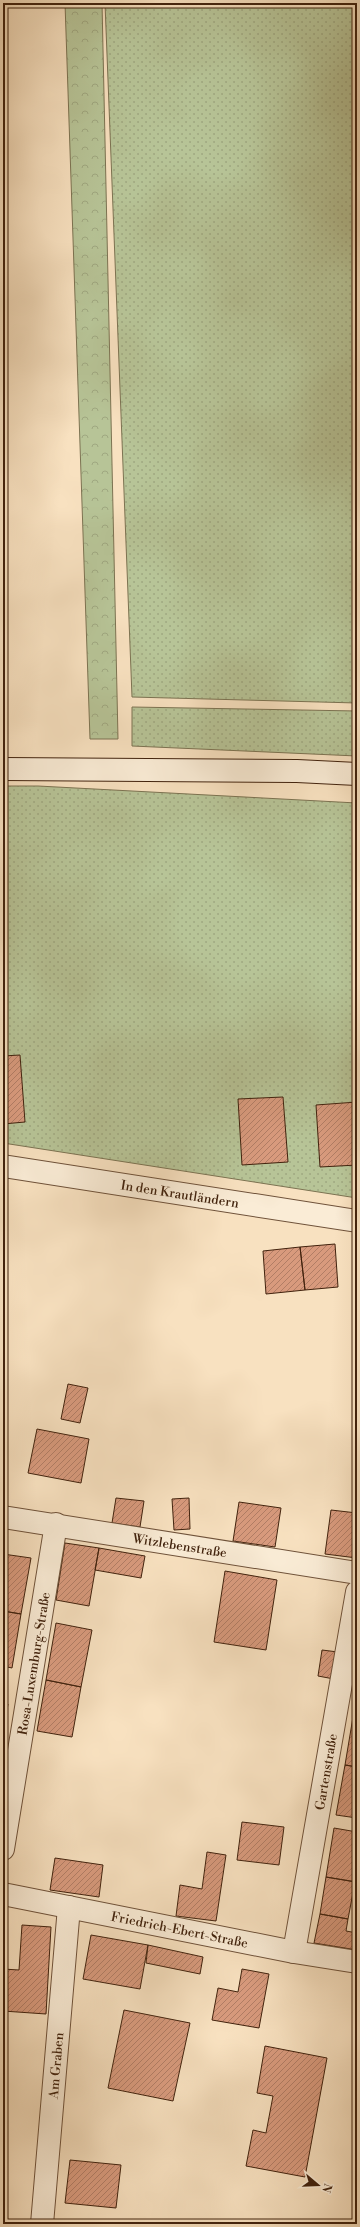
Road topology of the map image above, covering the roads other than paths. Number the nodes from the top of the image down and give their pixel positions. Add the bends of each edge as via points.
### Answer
1 (3, 769) edge
2 (357, 774) edge
3 (3, 1166) edge
4 (357, 1221) edge
5 (3, 1517) edge
6 (56, 1524) junction
7 (357, 1573) edge
8 (357, 1592) edge
9 (3, 1849) edge
10 (3, 1894) edge
11 (69, 1907) junction
12 (294, 1952) junction
13 (357, 1962) edge
14 (42, 2224) edge

1 - 2 street via 297,770
3 - 4 street, In den Krautländern
5 - 6 street, Witzlebenstraße
6 - 7 street, Witzlebenstraße
6 - 9 street, Rosa-Luxemburg-Straße
8 - 12 street, Gartenstraße
10 - 11 street, Friedrich-Ebert-Straße
11 - 12 street, Friedrich-Ebert-Straße
11 - 14 street, Am Graben
12 - 13 street, Friedrich-Ebert-Straße

